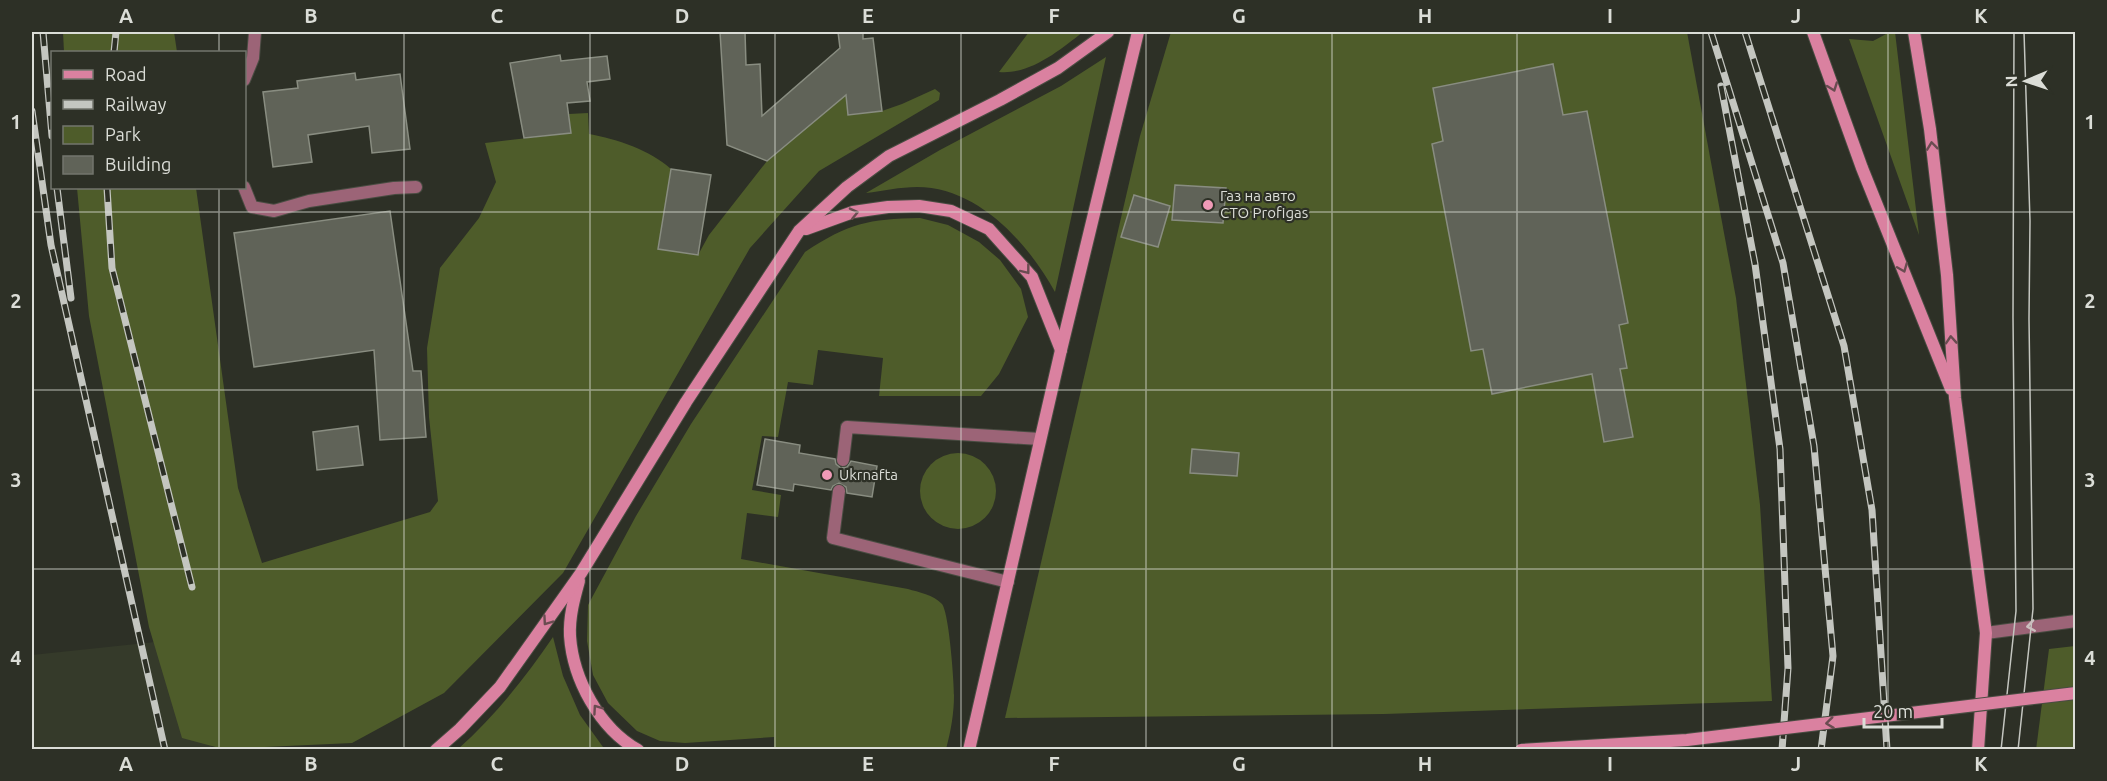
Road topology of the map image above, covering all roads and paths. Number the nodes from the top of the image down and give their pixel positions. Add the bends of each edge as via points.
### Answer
1 (255, 32) edge
2 (1108, 32) edge
3 (1138, 32) edge
4 (1813, 32) edge
5 (1914, 32) edge
6 (246, 75) edge
7 (416, 187) dead end
8 (245, 189) edge
9 (799, 231) junction
10 (1061, 350) junction
11 (1955, 398) junction
12 (1040, 439) junction
13 (843, 460) dead end
14 (839, 491) dead end
15 (581, 573) junction
16 (1008, 582) junction
17 (2076, 621) edge
18 (1986, 633) junction
19 (2076, 693) edge
20 (436, 750) edge
21 (638, 750) edge
22 (969, 750) edge
23 (1521, 750) edge
24 (1978, 750) edge

1 - 6 street via 253,58
2 - 9 main road via 1058,68 889,156 847,187
3 - 10 main road
4 -> 11 main road via 1862,168
11 -> 5 main road via 1947,275
7 - 8 street via 309,201 274,211 252,207
9 -> 10 main road via 853,212 888,207 951,211 989,229 1032,277
9 - 15 main road via 686,402
10 - 12 main road
11 - 18 main road
12 - 13 street via 848,427
12 - 16 main road
14 - 16 street via 833,538
15 -> 20 main road via 500,687
21 -> 15 main road via 627,744 596,711 577,675 570,635
16 - 22 main road
17 -> 18 street
18 - 24 main road
19 -> 23 main road, bridge via 1687,740

